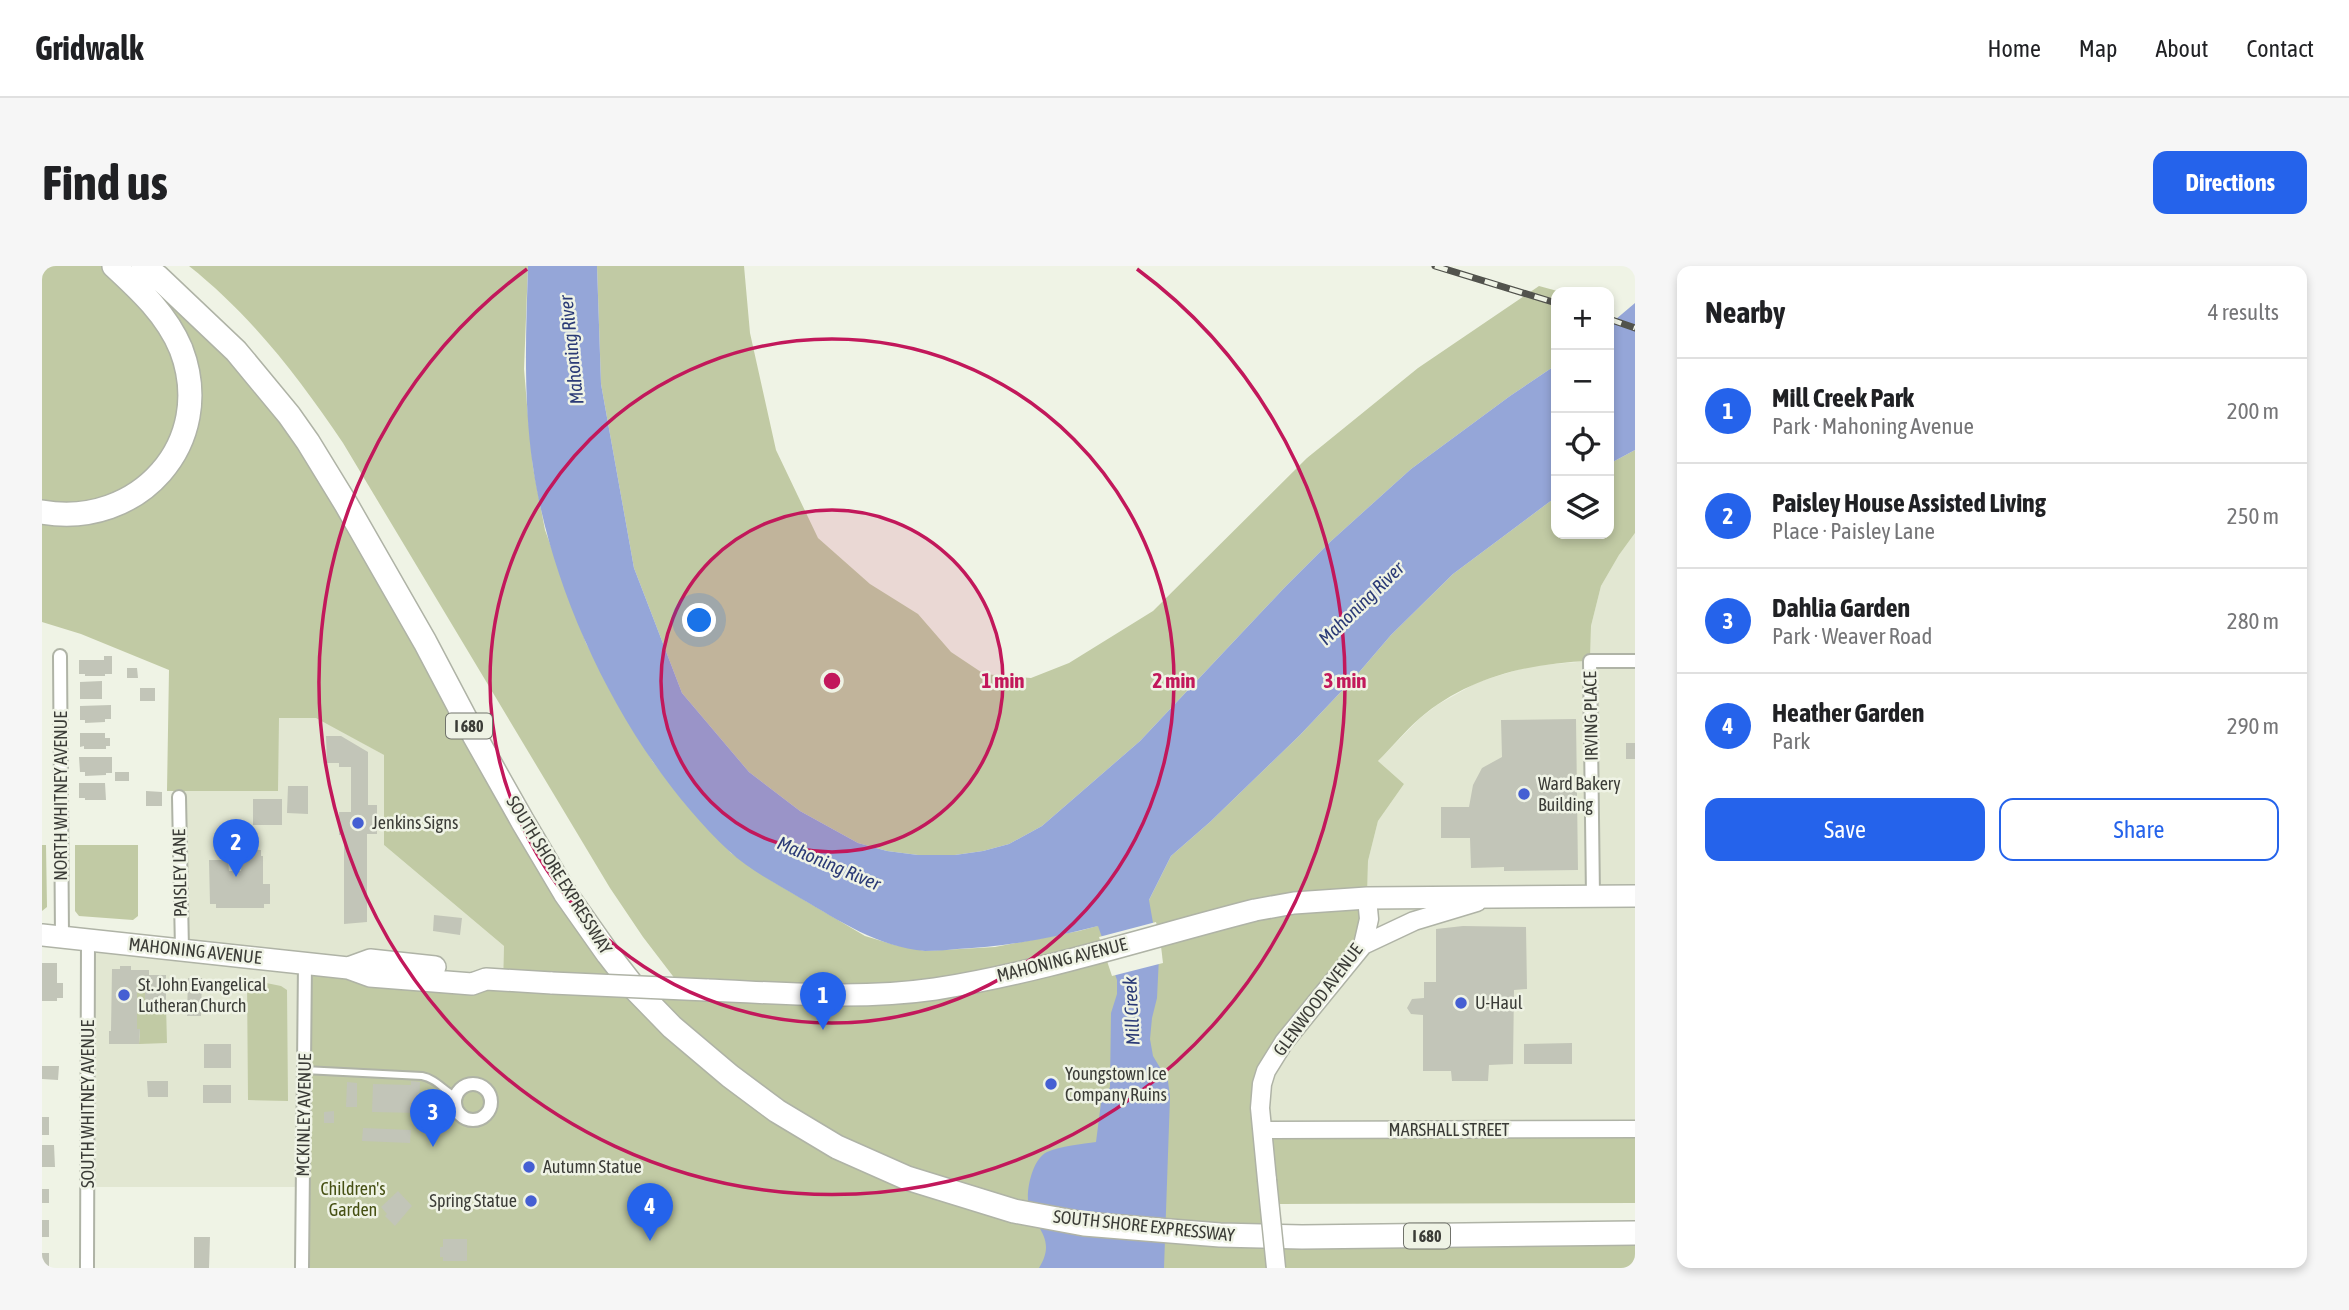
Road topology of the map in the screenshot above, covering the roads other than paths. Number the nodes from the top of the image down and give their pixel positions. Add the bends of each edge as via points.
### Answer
1 (114, 266) edge
2 (143, 266) edge
3 (42, 512) edge
4 (60, 656) dead end
5 (1635, 661) edge
6 (179, 797) dead end
7 (1593, 896) junction
8 (1635, 896) edge
9 (1500, 897) junction
10 (1367, 898) junction
11 (52, 936) edge
12 (88, 940) junction
13 (1363, 945) junction
14 (182, 950) junction
15 (305, 963) junction
16 (304, 1070) junction
17 (457, 1097) dead end
18 (1635, 1129) edge
19 (1262, 1130) junction
20 (1635, 1233) edge
21 (87, 1268) edge
22 (302, 1268) edge
23 (1276, 1268) edge

1 - 3 highway via 163,316 181,350 188,389 185,427 169,463 134,496 82,514
2 - 20 highway, SOUTH SHORE EXPRESSWAY / I 680 via 236,351 289,415 346,505 544,858 601,944 672,1027 777,1111 837,1147 907,1178 1014,1211 1084,1224 1302,1237
4 - 11 street, NORTH WHITNEY AVENUE
5 - 7 street, IRVING PLACE via 1590,661
6 - 14 street, PAISLEY LANE
7 - 8 main road, MAHONING AVENUE
7 - 9 main road, MAHONING AVENUE
9 - 10 main road, MAHONING AVENUE
9 - 13 main road via 1414,920
10 - 13 main road, GLENWOOD AVENUE via 1369,919
10 - 15 main road, MAHONING AVENUE, bridge via 1255,910 997,977 914,991 829,995 486,979 472,984 370,976 348,968
11 - 12 main road, MAHONING AVENUE
12 - 14 main road, MAHONING AVENUE
12 - 21 street, SOUTH WHITNEY AVENUE
13 - 19 main road, GLENWOOD AVENUE via 1274,1057 1262,1084
14 - 15 main road, MAHONING AVENUE
15 - 16 street, MCKINLEY AVENUE
16 - 17 lane via 422,1076 435,1079
16 - 22 street, MCKINLEY AVENUE
18 - 19 street, MARSHALL STREET
19 - 23 main road, GLENWOOD AVENUE, bridge

